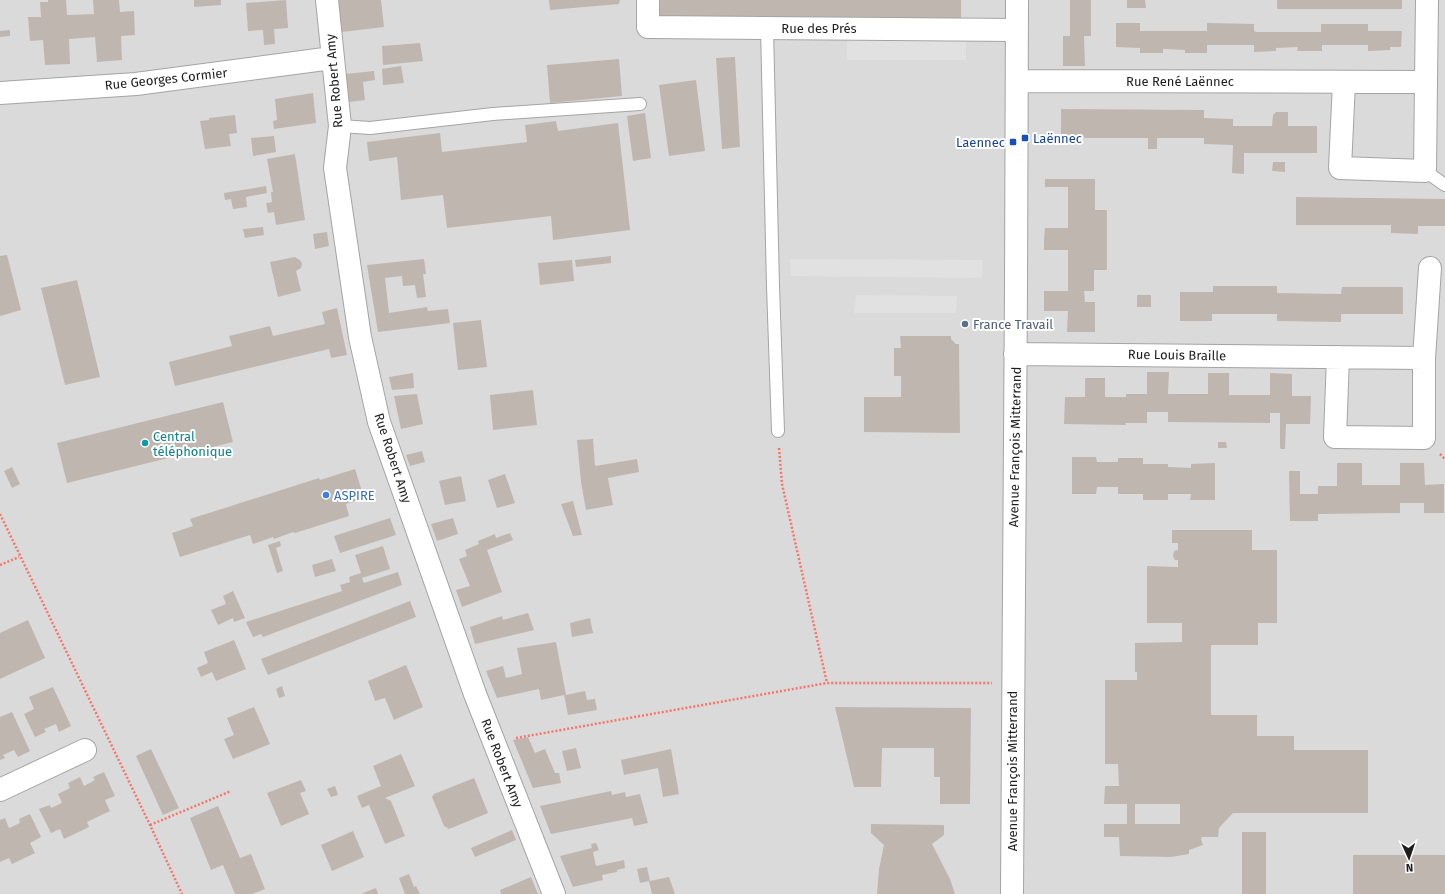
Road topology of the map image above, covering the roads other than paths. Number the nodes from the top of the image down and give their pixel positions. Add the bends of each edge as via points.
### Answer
1 (327, 0) edge
2 (648, 0) edge
3 (1017, 0) edge
4 (1428, 0) edge
5 (767, 28) junction
6 (1017, 30) junction
7 (332, 58) junction
8 (1017, 81) junction
9 (1344, 82) junction
10 (1426, 82) junction
11 (0, 93) edge
12 (640, 104) dead end
13 (340, 126) junction
14 (1425, 171) junction
15 (1445, 185) edge
16 (1430, 268) dead end
17 (1016, 354) junction
18 (1338, 357) junction
19 (1424, 358) junction
20 (778, 431) road end
21 (85, 750) dead end
22 (0, 790) edge
23 (554, 894) edge
24 (1012, 894) edge

1 - 7 street, Rue Robert Amy
2 - 5 street, Rue des Prés via 648,27
3 - 6 street, Avenue François Mitterrand
4 - 10 street
5 - 6 street, Rue des Prés
5 - 20 lane
6 - 8 street, Avenue François Mitterrand
7 - 11 street, Rue Georges Cormier via 136,84
7 - 13 street, Rue Robert Amy
8 - 9 street, Rue René Laënnec
8 - 17 street, Avenue François Mitterrand
9 - 10 street, Rue René Laënnec
9 - 14 street via 1340,168
10 - 14 street
12 - 13 lane via 493,114 370,128
13 - 23 street, Rue Robert Amy via 335,168 360,337 379,422 475,694
14 - 15 lane
16 - 19 street
17 - 18 street, Rue Louis Braille
17 - 24 street, Avenue François Mitterrand
18 - 19 street, Rue Louis Braille
18 - 19 street via 1335,437 1424,438
21 - 22 street

